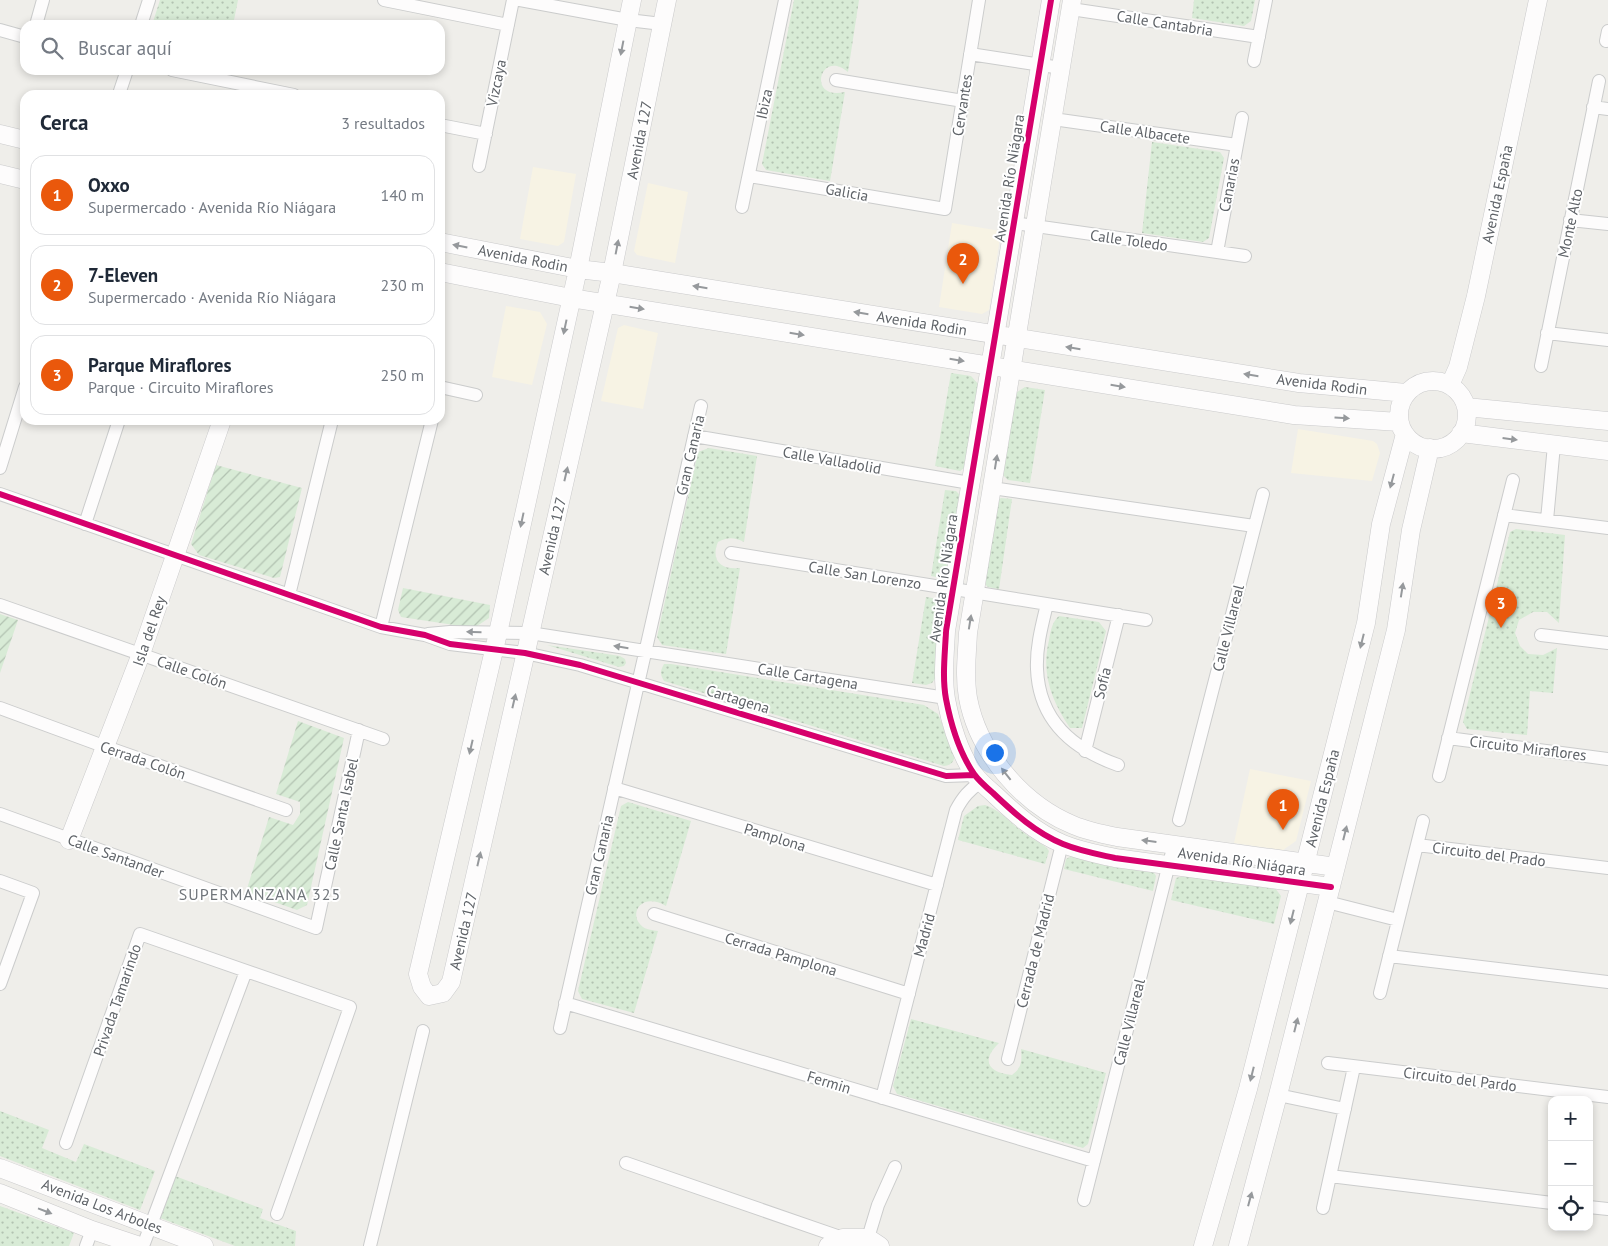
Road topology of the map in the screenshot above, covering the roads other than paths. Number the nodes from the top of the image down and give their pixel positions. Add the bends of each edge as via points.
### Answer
1 (42, 0) edge
2 (149, 0) edge
3 (384, 0) edge
4 (513, 0) edge
5 (520, 0) edge
6 (632, 0) edge
7 (667, 0) edge
8 (785, 0) edge
9 (979, 0) edge
10 (1051, 0) edge
11 (1266, 0) edge
12 (1538, 0) edge
13 (1072, 4) edge
14 (37, 20) edge
15 (143, 20) edge
16 (628, 20) junction
17 (662, 24) junction
18 (508, 25) junction
19 (0, 30) edge
20 (20, 35) edge
21 (1259, 37) junction
22 (970, 54) junction
23 (1254, 60) dead end
24 (1040, 65) junction
25 (1061, 68) junction
26 (125, 75) edge
27 (196, 75) edge
28 (836, 80) dead end
29 (1599, 81) dead end
30 (120, 90) edge
31 (270, 90) edge
32 (963, 101) junction
33 (1594, 107) junction
34 (1608, 109) edge
35 (1242, 118) dead end
36 (1053, 119) junction
37 (445, 126) edge
38 (0, 134) edge
39 (486, 134) junction
40 (20, 139) edge
41 (1236, 145) junction
42 (479, 166) dead end
43 (0, 174) edge
44 (749, 176) junction
45 (20, 179) edge
46 (742, 207) dead end
47 (945, 209) joint
48 (1570, 220) junction
49 (1014, 223) junction
50 (1608, 224) edge
51 (1035, 226) junction
52 (445, 243) edge
53 (1216, 252) junction
54 (1245, 256) dead end
55 (578, 269) junction
56 (445, 273) edge
57 (612, 273) junction
58 (571, 298) junction
59 (604, 303) junction
60 (1547, 333) junction
61 (995, 335) junction
62 (1016, 339) junction
63 (1608, 340) edge
64 (990, 366) junction
65 (1540, 366) dead end
66 (1011, 369) junction
67 (1450, 385) junction
68 (445, 388) edge
69 (1406, 394) junction
70 (476, 395) dead end
71 (20, 403) edge
72 (701, 406) dead end
73 (1466, 407) junction
74 (1608, 421) edge
75 (117, 425) edge
76 (220, 425) edge
77 (331, 425) edge
78 (431, 425) edge
79 (1402, 428) junction
80 (1461, 433) junction
81 (694, 436) junction
82 (1554, 445) junction
83 (1430, 448) junction
84 (1608, 451) edge
85 (0, 468) edge
86 (1513, 480) dead end
87 (970, 483) junction
88 (992, 488) junction
89 (0, 494) edge
90 (1263, 494) dead end
91 (1504, 515) junction
92 (1547, 520) junction
93 (85, 524) junction
94 (1254, 526) junction
95 (1608, 528) edge
96 (731, 554) dead end
97 (174, 555) junction
98 (953, 589) junction
99 (974, 592) junction
100 (289, 595) junction
101 (1047, 604) junction
102 (0, 605) edge
103 (1119, 615) junction
104 (1146, 620) dead end
105 (381, 627) junction
106 (530, 633) junction
107 (1540, 635) dead end
108 (496, 641) junction
109 (1608, 643) edge
110 (646, 650) junction
111 (525, 652) junction
112 (141, 654) junction
113 (638, 682) junction
114 (946, 698) junction
115 (0, 708) edge
116 (359, 730) junction
117 (1448, 738) junction
118 (383, 739) dead end
119 (106, 748) junction
120 (1085, 751) junction
121 (1608, 759) edge
122 (1118, 765) dead end
123 (1439, 776) dead end
124 (978, 778) junction
125 (614, 788) junction
126 (286, 810) dead end
127 (0, 814) edge
128 (1179, 820) dead end
129 (1423, 821) dead end
130 (69, 840) junction
131 (1062, 844) junction
132 (1174, 844) junction
133 (1417, 845) junction
134 (1306, 862) junction
135 (1169, 864) junction
136 (1336, 867) junction
137 (1608, 868) edge
138 (0, 881) edge
139 (1301, 882) junction
140 (937, 885) junction
141 (1329, 894) junction
142 (654, 914) dead end
143 (1398, 920) junction
144 (316, 928) joint
145 (1389, 956) junction
146 (246, 970) junction
147 (1608, 982) edge
148 (0, 984) edge
149 (1380, 993) dead end
150 (909, 994) junction
151 (565, 1003) junction
152 (560, 1028) dead end
153 (423, 1031) dead end
154 (1008, 1059) dead end
155 (1328, 1063) dead end
156 (1354, 1067) junction
157 (1278, 1095) junction
158 (1608, 1097) edge
159 (882, 1098) junction
160 (1345, 1109) junction
161 (66, 1143) dead end
162 (1094, 1161) junction
163 (626, 1163) dead end
164 (0, 1168) edge
165 (895, 1168) dead end
166 (1330, 1176) junction
167 (0, 1194) edge
168 (1084, 1200) dead end
169 (1548, 1203) edge
170 (1593, 1207) edge
171 (1324, 1208) dead end
172 (1608, 1209) edge
173 (277, 1214) dead end
174 (151, 1225) junction
175 (89, 1238) edge
176 (836, 1242) edge
177 (874, 1242) edge
178 (141, 1246) edge
179 (204, 1246) edge
180 (370, 1246) edge
181 (1203, 1246) edge
182 (1238, 1246) edge

1 - 14 street
2 - 15 street
3 - 18 street
4 - 18 street, Vizcaya
5 - 16 street
6 - 16 main road, Avenida 127
7 - 17 main road, Avenida 127
8 - 44 street, Ibiza
9 - 22 street, Cervantes
10 - 24 main road, Avenida Río Niágara
11 - 21 street
12 - 67 main road, Avenida España via 1476,296 1458,367
13 - 21 street, Calle Cantabria
13 - 25 main road, Avenida Río Niágara
16 - 17 street
16 -> 55 main road, Avenida 127
57 -> 17 main road, Avenida 127
18 - 39 street, Vizcaya
19 - 20 street
21 - 23 street
22 - 24 street
22 - 32 street, Cervantes
24 - 25 street
24 - 49 main road, Avenida Río Niágara
25 - 36 main road, Avenida Río Niágara
26 - 30 street
27 - 31 street
28 - 32 street
29 - 33 street, Monte Alto
32 - 47 street, Cervantes
33 - 34 street
33 - 48 street, Monte Alto
35 - 41 street, Canarias
36 - 41 street, Calle Albacete
36 - 51 main road, Avenida Río Niágara
37 - 39 street
38 - 40 main road
39 - 42 street, Vizcaya
41 - 53 street, Canarias
43 - 45 main road
44 - 46 street, Ibiza
44 - 47 street, Galicia
48 - 50 street
48 - 60 street, Monte Alto
49 - 51 street, Calle Toledo
49 - 61 main road, Avenida Río Niágara
51 - 53 street, Calle Toledo
51 - 62 main road, Avenida Río Niágara
55 -> 52 main road, Avenida Rodin
53 - 54 street, Calle Toledo
55 - 57 main road, Avenida Rodin
55 - 58 main road, Avenida 127
56 - 58 main road, Avenida Rodin
57 - 59 main road, Avenida 127
61 -> 57 main road, Avenida Rodin
58 - 59 main road, Avenida Rodin
58 -> 108 main road, Avenida 127
59 -> 64 main road, Avenida Rodin
106 -> 59 main road, Avenida 127
60 - 63 street
60 - 65 street, Monte Alto
61 - 62 main road, Avenida Rodin
61 - 64 main road, Avenida Río Niágara
62 - 66 main road, Avenida Río Niágara
69 -> 62 main road, Avenida Rodin via 1299,383
64 - 66 main road, Avenida Rodin
64 - 87 main road, Avenida Río Niágara
66 -> 79 main road, Avenida Rodin via 1294,415
88 -> 66 main road, Avenida Río Niágara
67 - 69 main road via 1423,382
67 - 73 main road via 1463,398
68 - 70 street
69 - 79 main road, Avenida España via 1400,407
71 - 85 street
72 - 81 street, Gran Canaria
73 - 74 main road
73 - 80 main road
75 - 93 street
76 - 97 main road, Isla del Rey
77 - 100 street
78 - 105 street
79 - 83 main road via 1411,441
79 -> 134 main road, Avenida España via 1381,524 1366,623
80 -> 82 main road
80 - 83 main road via 1448,445
81 - 87 street, Calle Valladolid
81 - 110 street, Gran Canaria
82 - 84 main road
82 - 92 street
136 -> 83 main road, Avenida España via 1396,630 1411,530
86 - 91 street, Circuito Miraflores
87 - 98 main road, Avenida Río Niágara
88 - 94 street
88 - 99 main road, Avenida Río Niágara
89 - 93 street
90 - 94 street, Calle Villareal
91 - 92 street
91 - 117 street, Circuito Miraflores
92 - 95 street
93 - 97 street
94 - 128 street, Calle Villareal
96 - 98 street, Calle San Lorenzo
97 - 100 street
97 - 112 main road, Isla del Rey
98 - 99 street, Calle San Lorenzo
98 - 114 main road, Avenida Río Niágara via 944,670
99 - 101 street, Calle San Lorenzo
132 -> 99 main road, Avenida Río Niágara via 1117,837 1072,824 1048,811 1009,779 988,750 968,698 968,633
100 - 105 street
101 - 103 street, Calle San Lorenzo
101 - 120 street via 1039,644 1038,684 1058,728
102 - 112 street, Calle Colón
103 - 104 street, Calle San Lorenzo
103 - 120 street, Sofía
105 - 108 street via 425,635 450,632
106 - 108 street
110 -> 106 street
106 - 111 main road, Avenida 127
107 - 109 street
108 - 111 street, Cartagena
108 -> 111 main road, Avenida 127 via 418,974 429,996 443,993 451,982
110 - 113 street, Gran Canaria
110 - 114 street, Calle Cartagena
111 - 113 street, Cartagena
112 - 116 street, Calle Colón
112 - 119 main road, Isla del Rey
113 - 124 street, Cartagena via 946,776
113 - 125 street, Gran Canaria
114 - 124 main road, Avenida Río Niágara via 953,729
115 - 119 street, Cerrada Colón
116 - 118 street, Calle Colón
116 - 144 street, Calle Santa Isabel
117 - 121 street, Circuito Miraflores
117 - 123 street, Circuito Miraflores
119 - 126 street, Cerrada Colón
119 - 130 main road, Isla del Rey
120 - 122 street
124 - 131 main road, Avenida Río Niágara via 1014,814
124 - 140 street, Madrid via 956,810
125 - 140 street, Pamplona
125 - 151 street, Gran Canaria
127 - 130 street, Calle Santander
129 - 133 street
130 - 144 street, Calle Santander
131 - 135 main road, Avenida Río Niágara via 1115,858
131 - 154 street, Cerrada de Madrid
132 - 134 main road, Avenida Río Niágara
132 - 135 street, Calle Villareal
133 - 137 street, Circuito del Prado
133 - 143 street, Circuito del Prado
134 - 136 main road, Avenida Río Niágara
134 - 139 main road, Avenida España
135 - 139 main road, Avenida Río Niágara
135 - 162 street, Calle Villareal
136 - 141 main road, Avenida España
138 - 148 street via 33,893
139 - 141 main road, Avenida Río Niágara
139 -> 181 main road, Avenida España via 1248,1089
140 - 150 street, Madrid
141 - 143 street
157 -> 141 main road, Avenida España
142 - 150 street, Cerrada Pamplona
143 - 145 street, Circuito del Prado
145 - 147 street
145 - 149 street, Circuito del Prado
146 - 161 street, Privada Tamarindo via 140,934
146 - 173 street, Privada Tamarindo via 350,1007
146 - 174 street
150 - 159 street, Madrid
151 - 152 street, Gran Canaria
151 - 159 street, Fermin
153 - 180 street
155 - 156 street, Circuito del Pardo
156 - 158 street, Circuito del Pardo
156 - 160 street
157 - 160 street
182 -> 157 main road, Avenida España
159 - 162 street, Fermin
160 - 166 street
162 - 168 street, Calle Villareal
163 - 176 street
164 - 174 main road, Avenida Los Arboles
165 - 177 street via 878,1205
166 - 169 street
166 - 171 street
167 -> 175 main road, Avenida Los Arboles
170 - 172 street
174 - 178 street
174 - 179 main road, Avenida Los Arboles
175 - 178 main road, Avenida Los Arboles
176 - 177 main road

